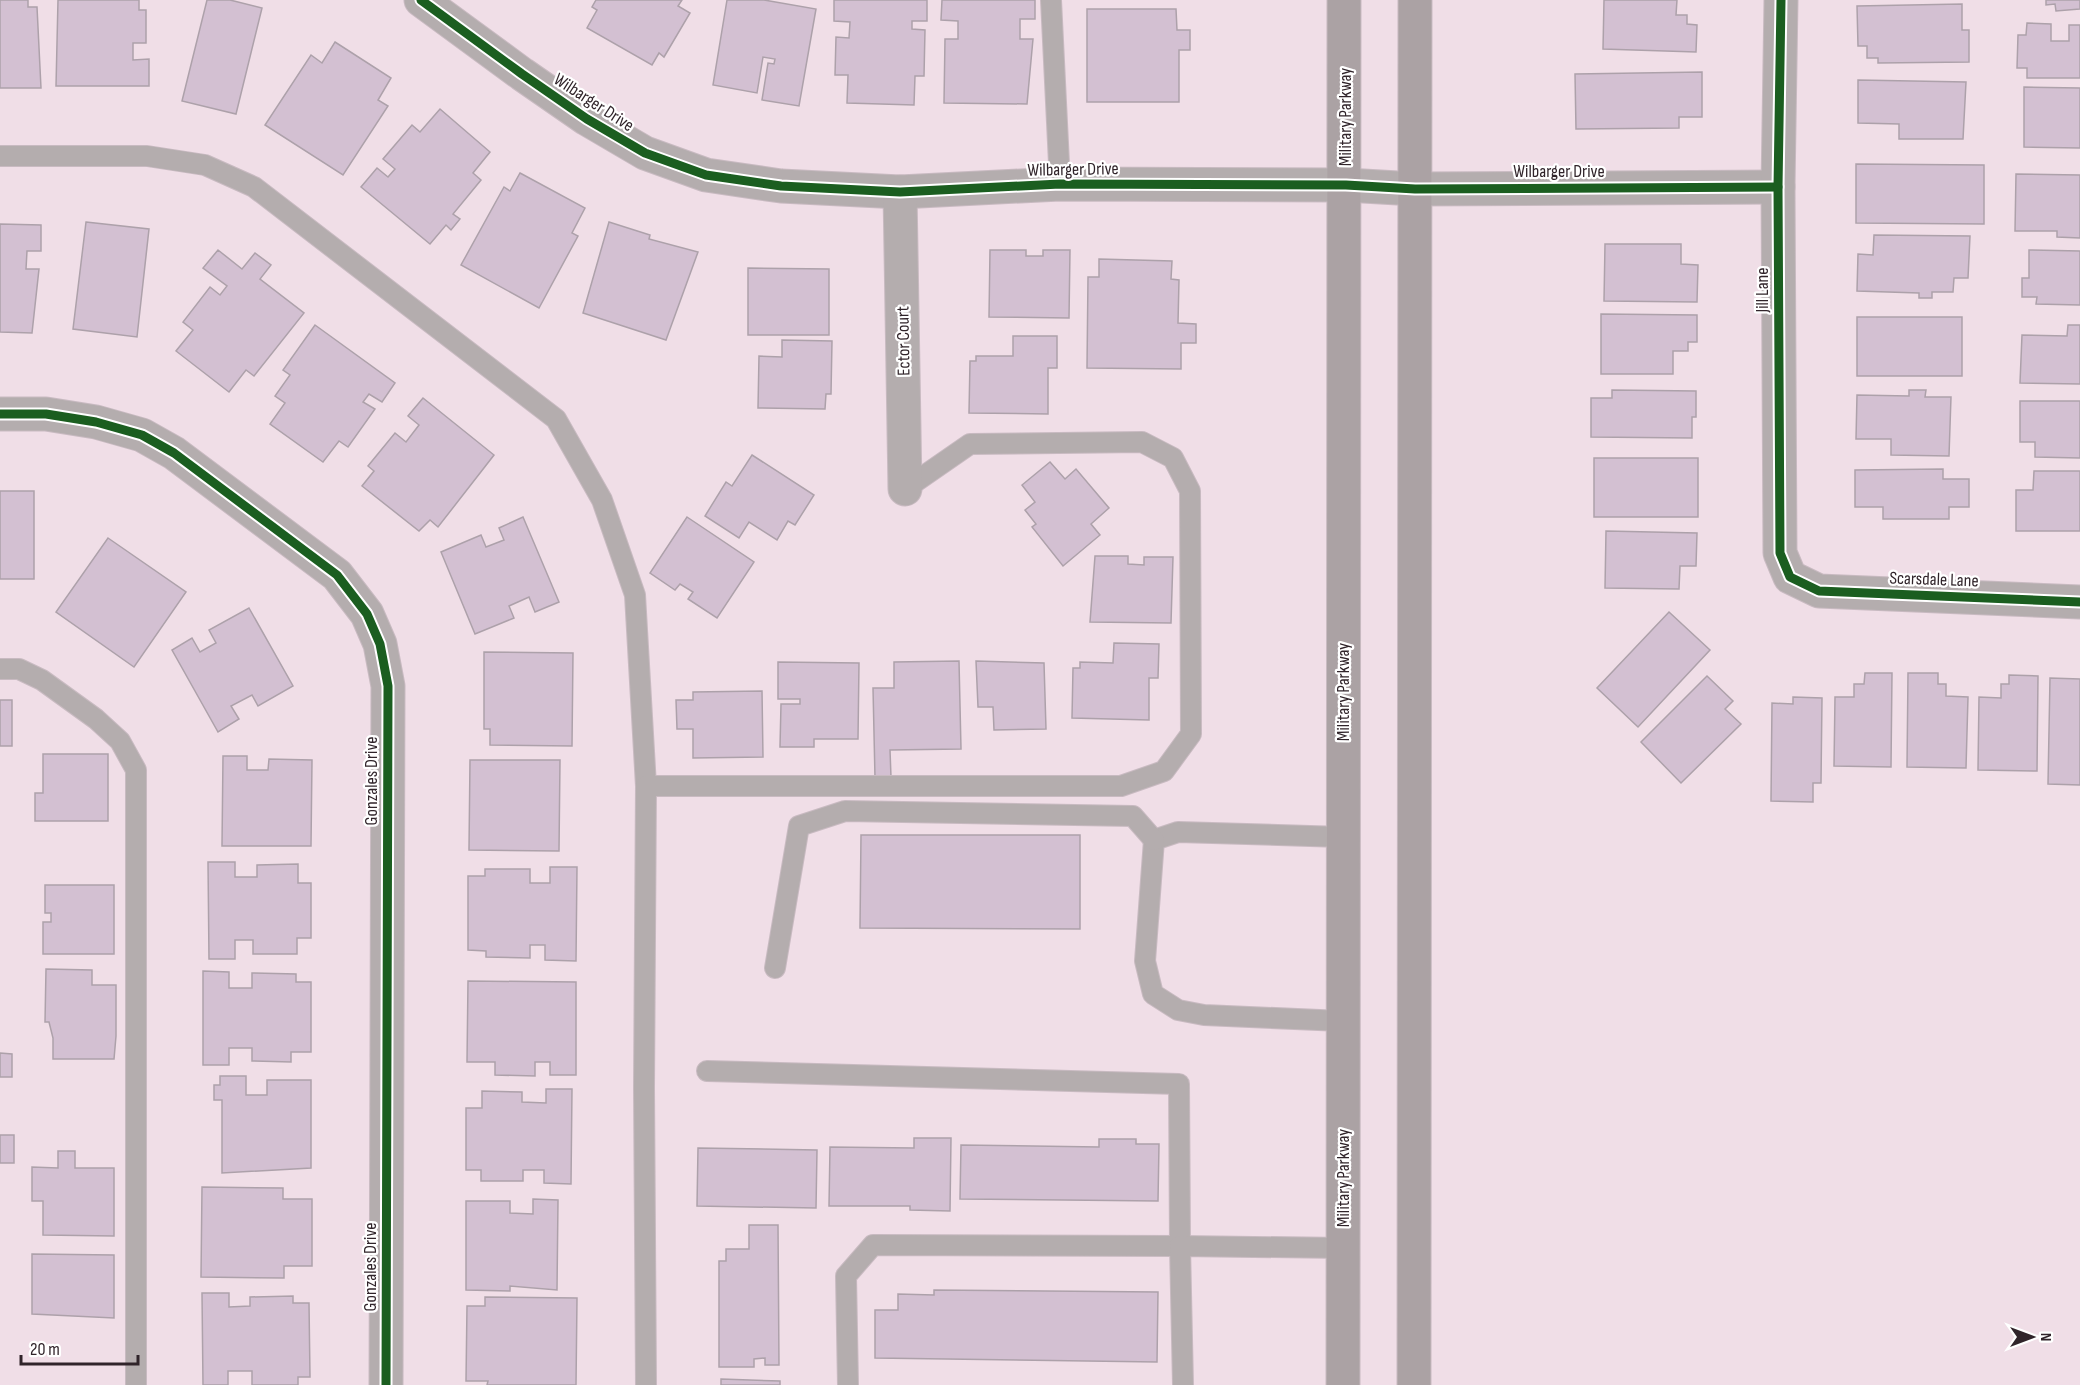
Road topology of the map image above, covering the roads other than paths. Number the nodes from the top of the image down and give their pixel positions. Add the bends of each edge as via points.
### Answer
1 (421, 0) edge
2 (1051, 0) edge
3 (1344, 0) edge
4 (1415, 0) edge
5 (1781, 0) edge
6 (0, 156) edge
7 (1060, 184) junction
8 (1346, 185) junction
9 (1778, 188) junction
10 (1415, 189) junction
11 (900, 192) junction
12 (0, 414) edge
13 (905, 489) joint
14 (1790, 577) joint
15 (2080, 602) edge
16 (0, 669) edge
17 (646, 786) junction
18 (1342, 837) junction
19 (1154, 840) junction
20 (775, 968) dead end
21 (1342, 1021) junction
22 (707, 1071) dead end
23 (1180, 1246) junction
24 (1343, 1248) junction
25 (136, 1385) edge
26 (386, 1385) edge
27 (646, 1385) edge
28 (848, 1385) edge
29 (1183, 1385) edge
30 (1343, 1385) edge
31 (1414, 1385) edge

1 - 11 street, Wilbarger Drive via 540,87 645,153 706,175 781,186
2 - 7 lane
3 - 8 main road, Military Parkway
4 - 10 main road
5 - 9 street, Jill Lane
6 - 17 lane via 147,156 205,165 254,188 556,419 602,500 635,595
7 - 8 street, Wilbarger Drive
7 - 11 street, Wilbarger Drive
8 - 10 street, Wilbarger Drive
8 - 18 main road, Military Parkway
9 - 10 street, Wilbarger Drive
9 - 14 street, Jill Lane via 1780,554
10 - 31 main road
11 - 13 street, Ector Court
12 - 26 street, Gonzales Drive via 46,414 96,422 142,435 174,453 338,575 367,614 380,644 388,686
13 - 17 lane via 970,444 1142,442 1173,458 1190,491 1191,734 1164,771 1121,786
14 - 15 street, Scarsdale Lane via 1819,591
16 - 25 lane via 19,669 42,680 96,719 120,741 136,770
17 - 27 lane
18 - 19 lane via 1178,832
18 - 21 main road, Military Parkway
19 - 20 lane via 1133,816 845,811 799,825
19 - 21 lane via 1145,961 1153,994 1178,1010 1204,1015
21 - 24 main road, Military Parkway
22 - 23 lane via 1179,1084
23 - 24 lane
23 - 28 lane via 873,1245 846,1276
23 - 29 lane
24 - 30 main road, Military Parkway

